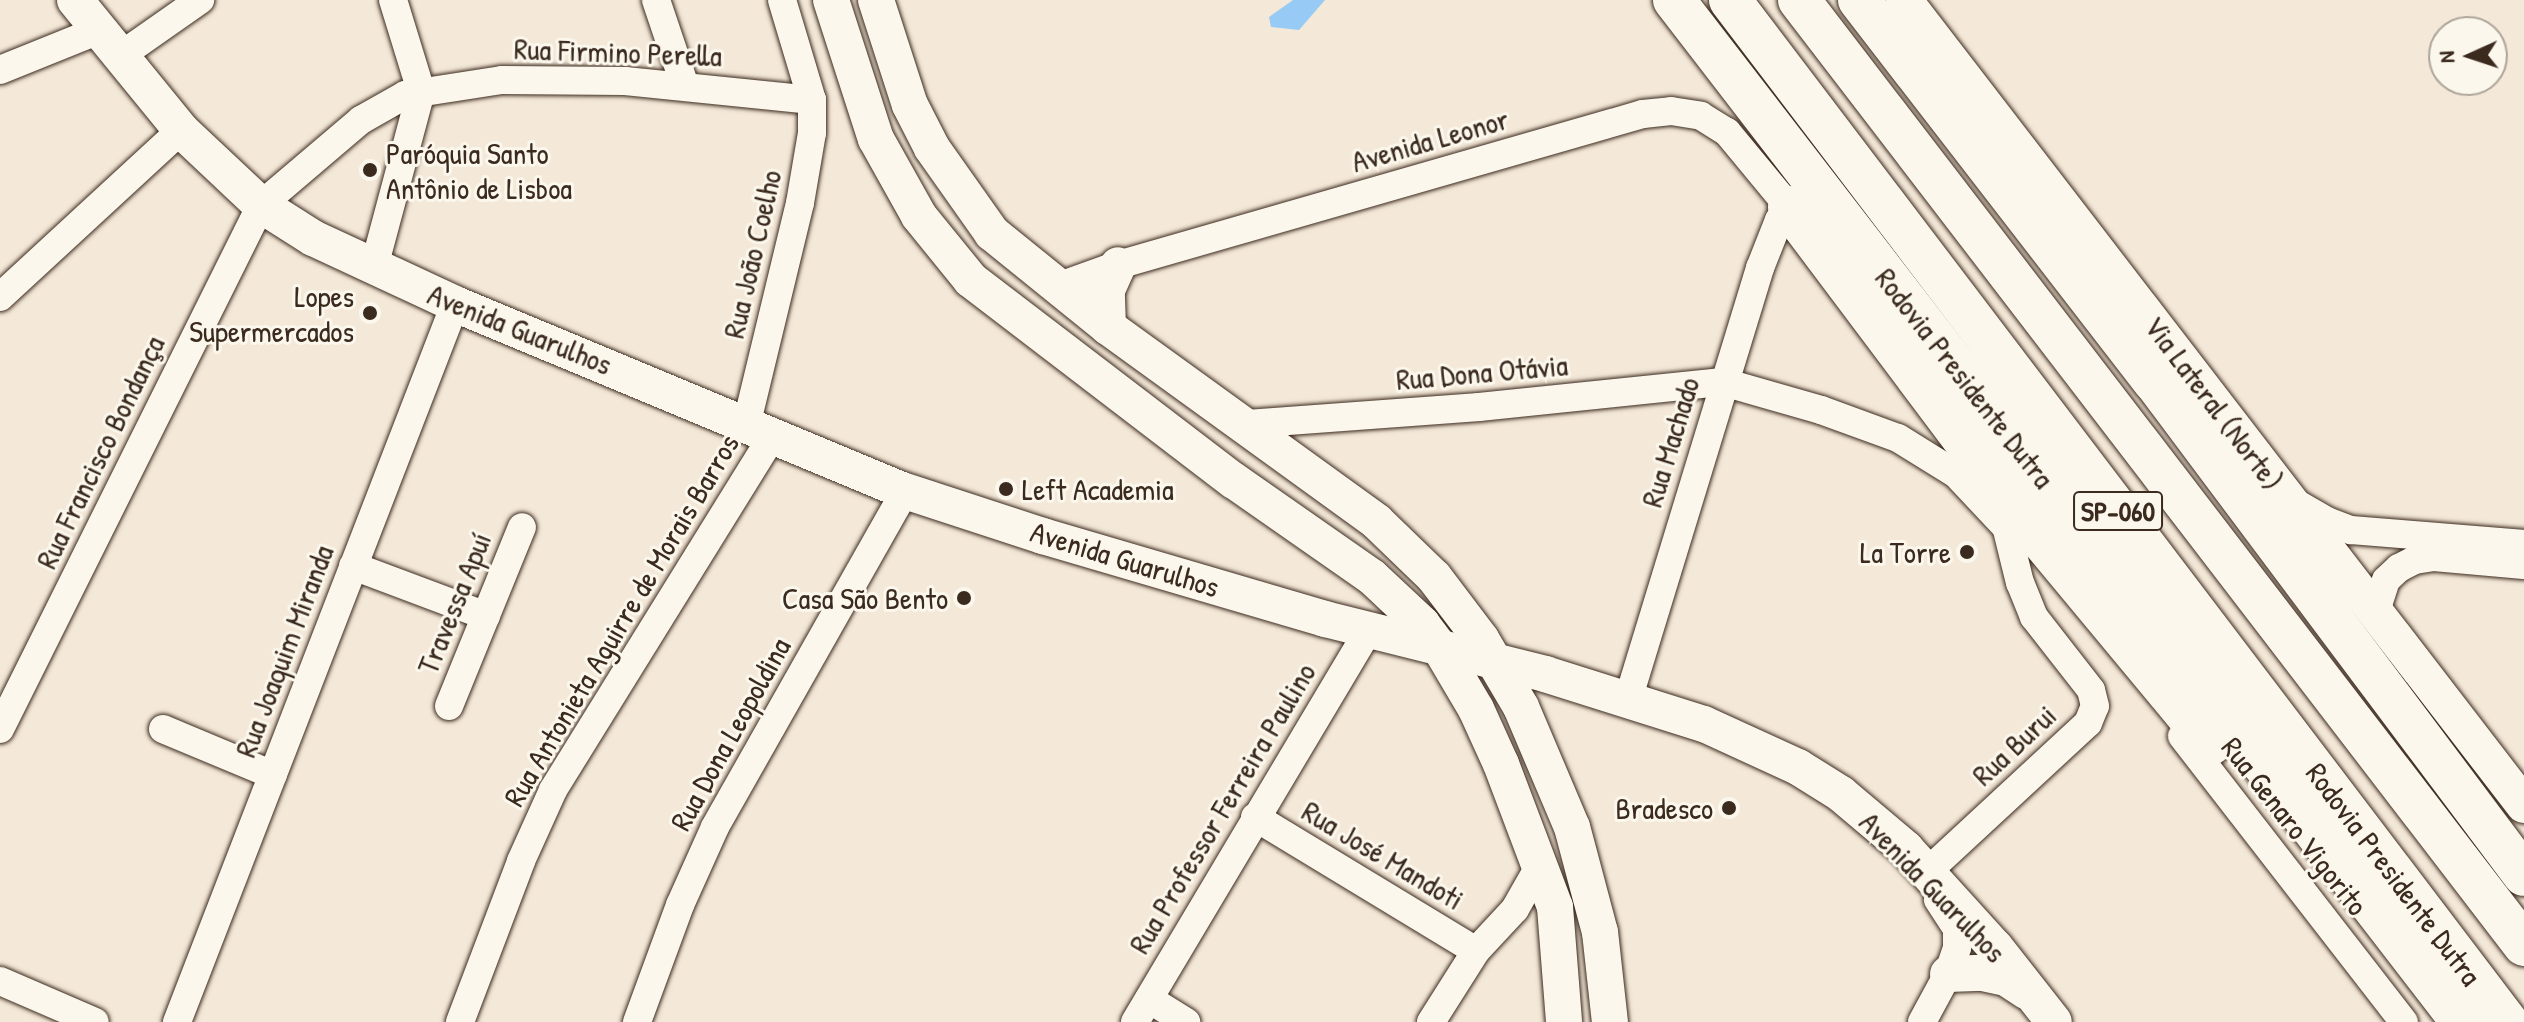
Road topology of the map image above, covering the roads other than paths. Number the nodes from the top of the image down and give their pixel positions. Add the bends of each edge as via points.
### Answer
1 (75, 0) edge
2 (200, 0) edge
3 (393, 0) edge
4 (656, 0) edge
5 (782, 0) edge
6 (831, 0) edge
7 (876, 0) edge
8 (1674, 0) edge
9 (1730, 0) edge
10 (1799, 0) edge
11 (1859, 0) edge
12 (1904, 0) edge
13 (109, 43) junction
14 (0, 70) edge
15 (685, 86) junction
16 (421, 91) junction
17 (812, 100) junction
18 (181, 130) junction
19 (261, 205) junction
20 (1789, 207) junction
21 (946, 251) junction
22 (1118, 265) junction
23 (374, 267) junction
24 (1057, 287) junction
25 (0, 297) edge
26 (455, 304) junction
27 (1108, 327) junction
28 (2112, 327) junction
29 (1723, 382) junction
30 (1247, 424) junction
31 (760, 428) junction
32 (905, 491) junction
33 (2281, 491) junction
34 (1338, 492) junction
35 (2006, 526) junction
36 (522, 527) dead end
37 (1321, 541) junction
38 (2524, 544) edge
39 (2524, 565) edge
40 (353, 566) junction
41 (486, 616) junction
42 (2381, 618) junction
43 (1369, 630) junction
44 (1440, 648) junction
45 (1511, 670) junction
46 (1628, 700) junction
47 (449, 706) dead end
48 (1476, 709) junction
49 (0, 729) edge
50 (163, 729) dead end
51 (273, 775) junction
52 (1518, 803) junction
53 (2524, 805) edge
54 (1255, 817) junction
55 (1572, 827) junction
56 (1916, 861) junction
57 (1540, 865) junction
58 (2524, 875) edge
59 (1555, 907) junction
60 (1515, 909) junction
61 (2524, 915) edge
62 (2387, 929) junction
63 (2524, 945) edge
64 (1476, 951) junction
65 (1948, 974) junction
66 (0, 981) edge
67 (2044, 1009) edge
68 (1142, 1011) edge
69 (95, 1022) edge
70 (177, 1022) edge
71 (460, 1022) edge
72 (637, 1022) edge
73 (1186, 1022) edge
74 (1431, 1022) edge
75 (1564, 1022) edge
76 (1610, 1022) edge
77 (1922, 1022) edge
78 (2404, 1022) edge
79 (2462, 1022) edge
80 (2507, 1022) edge

1 - 13 main road, Avenida Guarulhos
2 - 13 street
3 - 16 street
4 - 15 street
5 - 17 street
6 - 21 main road via 876,139 919,216
7 - 24 main road via 910,105 932,148 992,233
8 - 62 highway, Rodovia Presidente Dutra / SP-060
9 - 80 highway, Rodovia Presidente Dutra / SP-060
10 - 63 highway, Rodovia Presidente Dutra / SP-060
11 - 28 highway
12 - 33 main road, Via Lateral (Norte)
13 - 14 street
13 - 18 main road, Avenida Guarulhos
15 - 16 street, Rua Firmino Perella via 502,80
15 - 17 street, Rua Firmino Perella
16 - 19 street, Rua Firmino Perella via 376,109
16 - 23 street
17 - 31 street, Rua João Coelho via 808,169
18 - 19 main road, Avenida Guarulhos
18 - 25 street
19 - 23 main road, Avenida Guarulhos
19 - 49 street, Rua Francisco Bondança
20 - 22 street, Avenida Leonor via 1727,132 1701,116 1671,111 1643,114
20 - 29 street, Rua Machado via 1769,241
20 - 62 highway via 2014,507 2309,862
21 - 24 main road via 1006,281
21 - 37 main road via 971,280 1057,348
22 - 24 street, Avenida Leonor
22 - 27 main road via 1107,290
23 - 26 main road, Avenida Guarulhos
24 - 27 main road
26 - 31 main road, Avenida Guarulhos
26 - 40 street, Rua Joaquim Miranda
27 - 30 main road
28 - 58 highway
28 - 61 highway via 2144,408
29 - 30 street, Rua Dona Otávia
29 - 35 street, Rua Genaro Vigorito via 1898,438 1956,474
29 - 46 street, Rua Machado
30 - 34 main road
31 - 32 main road, Avenida Guarulhos
31 - 71 street, Rua Antonieta Aguirre de Morais Barros via 553,790
32 - 43 main road, Avenida Guarulhos
32 - 72 street, Rua Dona Leopoldina via 715,827
33 - 38 street via 2308,511 2351,530
33 - 42 main road, Via Lateral (Norte)
34 - 37 main road via 1347,531 1341,538
34 - 45 main road via 1405,546
35 - 56 street, Rua Burui via 2034,617 2091,690 2095,706 2088,723
35 - 78 street, Rua Genaro Vigorito via 2132,672
36 - 41 street, Travessa Apuí
37 - 44 main road via 1393,596
39 - 42 street via 2415,560 2386,580 2378,605
40 - 41 street
40 - 51 street, Rua Joaquim Miranda
41 - 47 street, Travessa Apuí
42 - 53 main road, Via Lateral (Norte)
43 - 44 main road, Avenida Guarulhos
43 - 54 street, Rua Professor Ferreira Paulino
44 - 45 main road, Avenida Guarulhos
44 - 48 main road
45 - 46 main road, Avenida Guarulhos
45 - 48 main road
45 - 55 main road
46 - 56 main road, Avenida Guarulhos via 1704,724 1798,767 1841,794
48 - 52 main road
50 - 51 street
51 - 70 street, Rua Joaquim Miranda
52 - 55 main road via 1548,803
52 - 57 main road
54 - 64 street, Rua José Mandoti
54 - 68 street, Rua Professor Ferreira Paulino
55 - 76 main road via 1600,932
56 - 65 street via 1916,873 1957,929
56 - 67 main road, Avenida Guarulhos
57 - 59 main road
57 - 60 street
59 - 60 street via 1537,902
59 - 75 main road
60 - 64 street
62 - 79 highway, Rodovia Presidente Dutra / SP-060
64 - 74 street
65 - 67 main road via 2006,978
65 - 77 street
66 - 69 street
68 - 73 street

